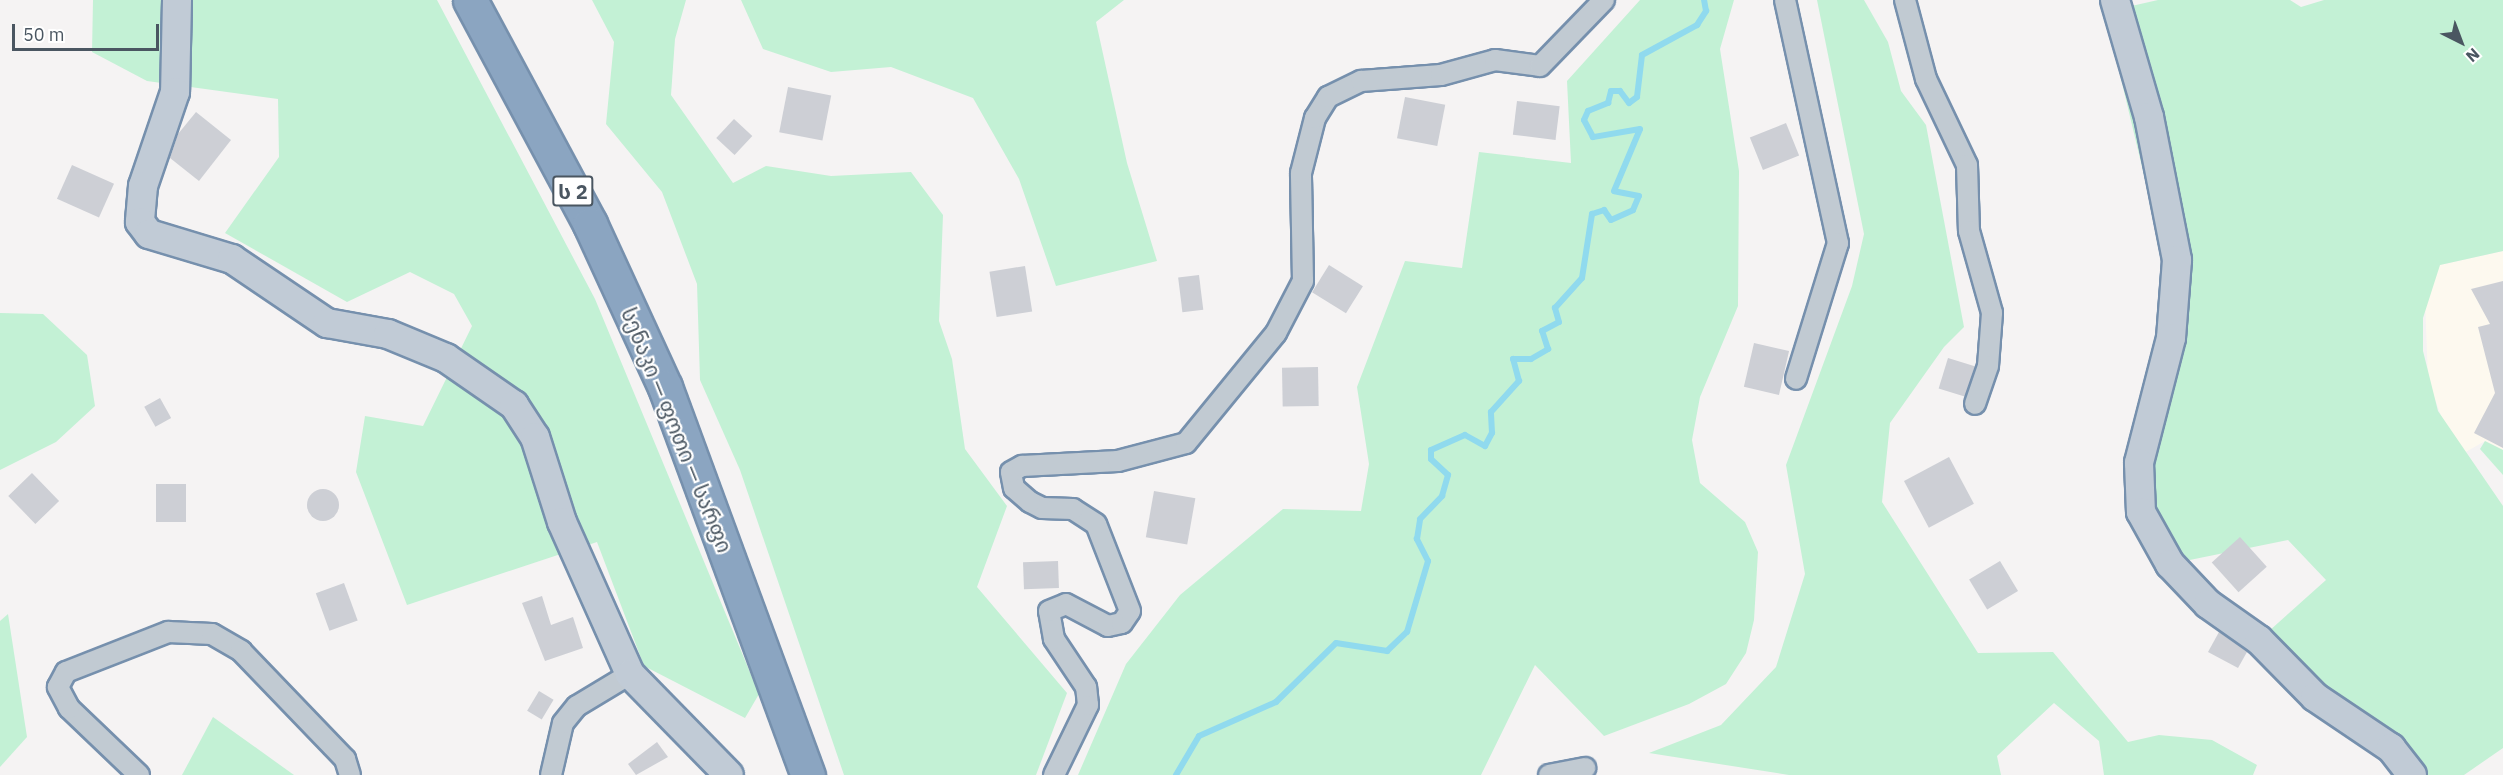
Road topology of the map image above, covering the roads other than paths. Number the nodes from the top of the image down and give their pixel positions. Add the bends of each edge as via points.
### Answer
1 (177, 0) edge
2 (470, 0) edge
3 (1604, 0) edge
4 (1785, 0) edge
5 (1905, 0) edge
6 (2115, 0) edge
7 (1796, 379) dead end
8 (1975, 404) dead end
9 (630, 674) junction
10 (1586, 768) dead end
11 (139, 775) edge
12 (350, 775) edge
13 (551, 775) edge
14 (729, 775) edge
15 (808, 775) edge
16 (1054, 775) edge
17 (1549, 775) edge
18 (2412, 775) edge

1 - 9 street via 176,92 143,186 140,222 149,234 232,259 327,323 388,334 446,358 514,405 535,437 562,522
2 - 15 highway, სენაკი — ფოთი — სარფი / ს 2 via 590,224 665,387
3 - 16 street via 1540,66 1495,60 1441,75 1362,81 1329,97 1312,127 1301,173 1303,281 1276,333 1186,443 1118,461 1022,466 1011,472 1014,488 1030,502 1042,508 1073,509 1096,524 1130,611 1122,624 1108,626 1066,604 1049,611 1054,639 1086,687 1088,705
4 - 7 street via 1838,243
5 - 8 street via 1926,80 1967,165 1969,231 1992,313 1988,366
6 - 18 street via 2149,117 2177,260 2171,338 2139,463 2141,512 2170,564 2208,604 2259,640 2315,697 2391,748
9 - 13 street via 577,706 563,723
9 - 14 street
10 - 17 street
11 - 12 street via 69,708 58,687 66,672 168,632 212,634 240,651 345,759

